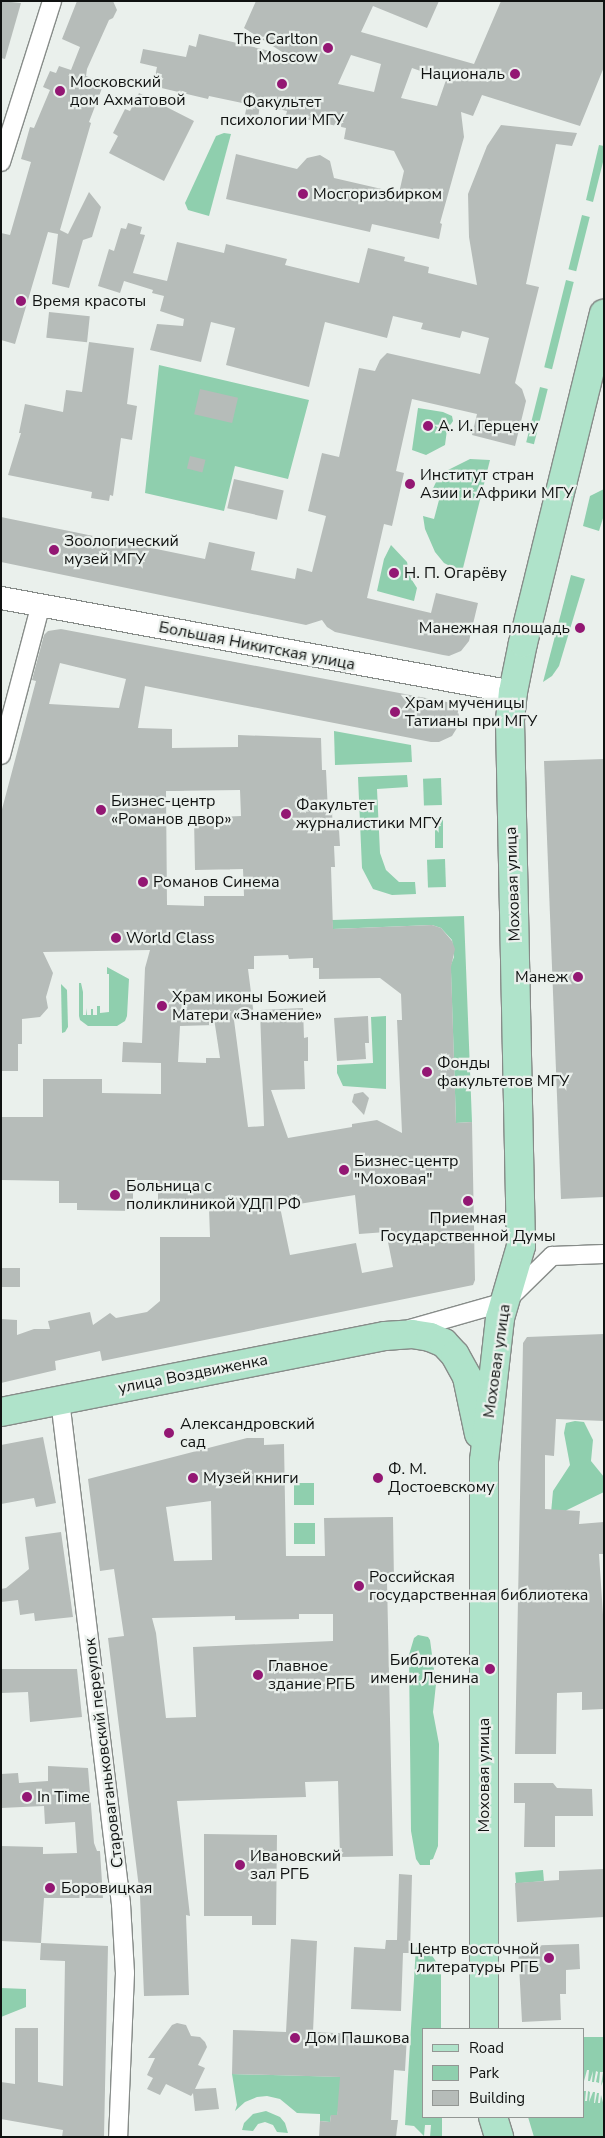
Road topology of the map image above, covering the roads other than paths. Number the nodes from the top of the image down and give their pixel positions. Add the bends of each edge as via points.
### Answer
1 (52, 1) edge
2 (1, 162) edge
3 (604, 314) edge
4 (1, 598) edge
5 (40, 607) junction
6 (513, 692) junction
7 (1, 755) edge
8 (604, 1254) edge
9 (505, 1302) junction
10 (385, 1336) junction
11 (467, 1377) joint
12 (60, 1400) junction
13 (1, 1412) edge
14 (484, 1462) junction
15 (484, 2028) edge
16 (480, 2118) edge
17 (493, 2118) edge
18 (118, 2137) edge
19 (479, 2137) edge
20 (499, 2137) edge

1 - 2 street
3 - 6 main road, Моховая улица
4 - 5 street, Большая Никитская улица
5 - 6 street, Большая Никитская улица
5 - 7 street
6 - 9 main road, Моховая улица via 509,763 521,1246
8 - 9 street, улица Воздвиженка via 552,1256
9 - 10 street, улица Воздвиженка
9 - 14 main road, Моховая улица via 500,1318
10 - 11 main road, улица Воздвиженка via 412,1334 444,1343 455,1354
10 - 12 main road, улица Воздвиженка
11 - 14 main road, Моховая улица
12 - 13 main road, улица Воздвиженка
12 - 18 street, Староваганьковский переулок via 121,1904 125,1973
14 - 15 main road, Моховая улица
16 - 19 main road
17 - 20 main road

